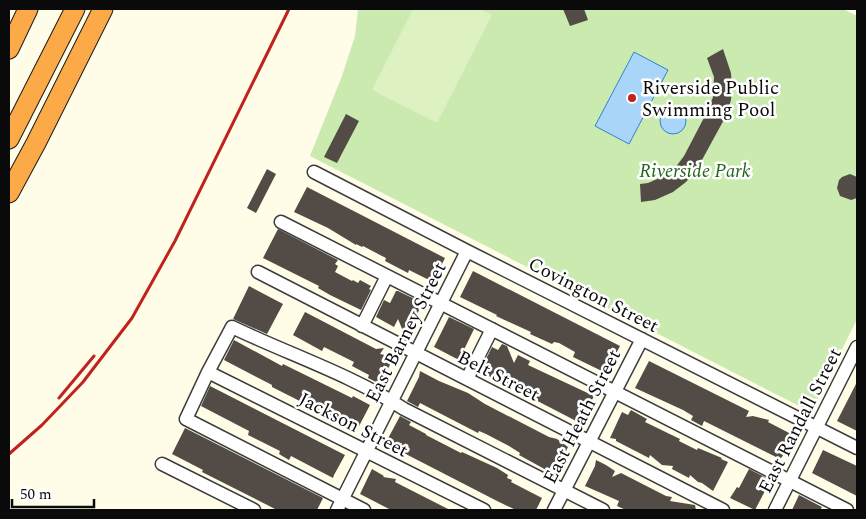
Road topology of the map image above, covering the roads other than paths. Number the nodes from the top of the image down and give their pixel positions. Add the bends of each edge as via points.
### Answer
1 (28, 9) edge
2 (75, 9) edge
3 (103, 9) edge
4 (9, 49) edge
5 (9, 139) edge
6 (314, 172) dead end
7 (9, 193) edge
8 (281, 222) dead end
9 (467, 251) junction
10 (258, 272) dead end
11 (387, 276) junction
12 (441, 304) junction
13 (362, 326) junction
14 (492, 329) junction
15 (642, 340) junction
16 (857, 347) edge
17 (416, 354) junction
18 (208, 372) junction
19 (467, 379) junction
20 (615, 392) junction
21 (392, 401) junction
22 (816, 428) junction
23 (589, 442) junction
24 (857, 448) edge
25 (366, 451) junction
26 (162, 464) dead end
27 (789, 481) junction
28 (565, 490) junction
29 (340, 505) edge
30 (254, 510) edge
31 (364, 510) edge
32 (484, 510) edge
33 (554, 510) edge
34 (603, 510) edge
35 (723, 510) edge
36 (775, 510) edge
37 (847, 510) edge

1 - 4 highway
2 - 5 highway
3 - 7 highway
6 - 9 street, Covington Street
8 - 11 street
9 - 12 street, East Barney Street
9 - 15 street, Covington Street
10 - 13 street, Belt Street
11 - 12 street
11 - 13 street
12 - 14 street
12 - 17 street, East Barney Street
13 - 17 street, Belt Street
14 - 19 street
14 - 20 street
15 - 20 street, East Heath Street
15 - 22 street, Covington Street
16 - 22 street, East Randall Street
17 - 19 street, Belt Street
17 - 21 street, East Barney Street
18 - 21 street via 232,327
18 - 25 street, Jackson Street
18 - 29 street via 186,419
19 - 23 street, Belt Street
20 - 23 street, East Heath Street
20 - 27 street
21 - 25 street, East Barney Street
21 - 28 street
22 - 24 street, Covington Street
22 - 27 street, East Randall Street
23 - 28 street, East Heath Street
23 - 35 street, Belt Street
25 - 29 street, East Barney Street
25 - 32 street, Jackson Street
26 - 30 street
27 - 36 street, East Randall Street
27 - 37 street
28 - 33 street, East Heath Street
28 - 34 street
29 - 31 street

